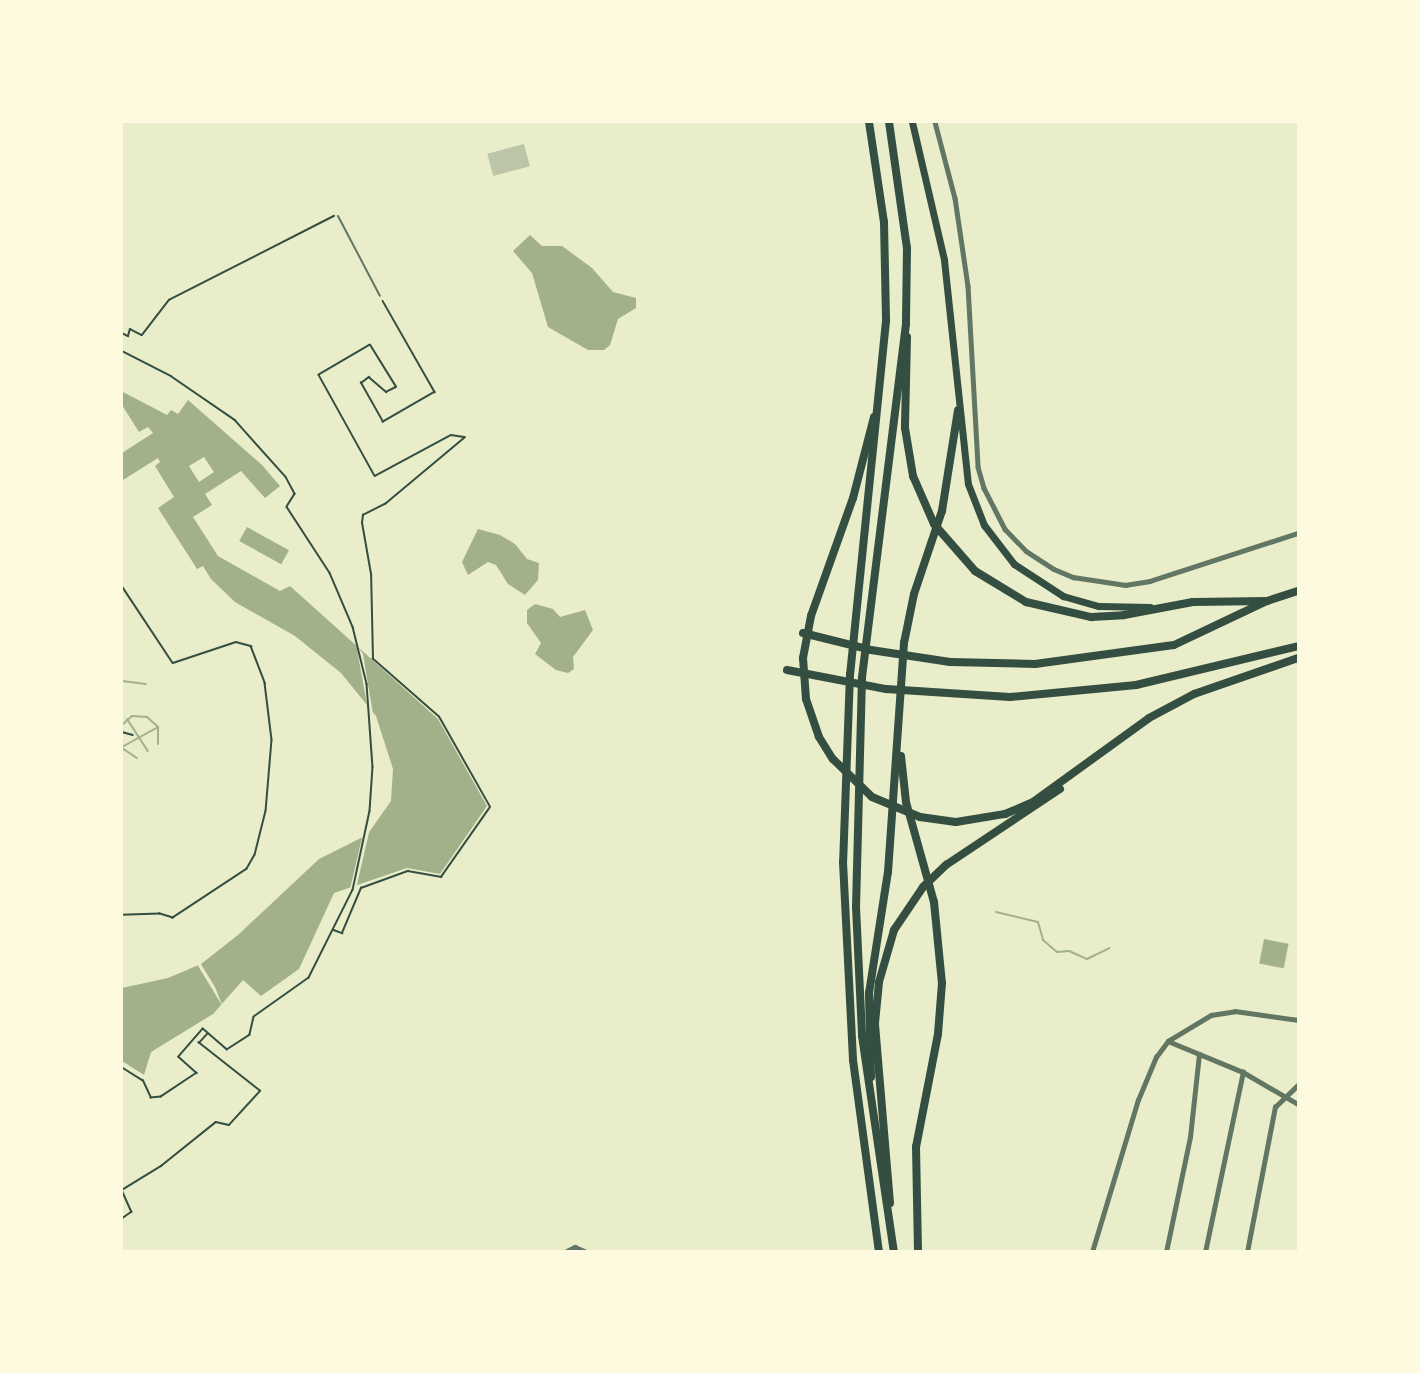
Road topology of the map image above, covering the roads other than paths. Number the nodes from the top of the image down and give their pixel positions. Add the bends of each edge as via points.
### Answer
1 (869, 122) edge
2 (889, 122) edge
3 (912, 122) edge
4 (935, 122) edge
5 (338, 216) road end
6 (380, 296) road end
7 (906, 324) junction
8 (881, 389) junction
9 (958, 410) junction
10 (1299, 533) edge
11 (1299, 591) edge
12 (1267, 601) junction
13 (1159, 607) junction
14 (802, 632) dead end
15 (1299, 646) edge
16 (1299, 658) edge
17 (787, 670) dead end
18 (900, 726) junction
19 (1110, 747) junction
20 (1299, 1020) edge
21 (1168, 1041) junction
22 (1199, 1053) junction
23 (1242, 1072) junction
24 (1299, 1085) edge
25 (1286, 1094) junction
26 (1299, 1104) edge
27 (875, 1129) junction
28 (891, 1234) junction
29 (565, 1251) edge
30 (587, 1251) edge
31 (879, 1251) edge
32 (894, 1251) edge
33 (918, 1251) edge
34 (1092, 1251) edge
35 (1166, 1251) edge
36 (1205, 1251) edge
37 (1247, 1251) edge

1 - 8 highway via 886,256
2 - 7 highway via 907,248
3 - 9 highway via 944,260
4 - 10 street via 955,198 967,276 978,467 1005,529 1026,551 1054,569 1073,577 1125,585 1150,581
5 - 6 lane
7 - 13 highway via 905,428 913,476 934,524 960,556 1010,594 1061,613 1110,617
7 - 27 highway via 868,618 859,731 858,973
8 - 19 highway via 853,498 816,600 805,643 806,699 819,737 851,778 872,796 920,817 956,822 1005,814 1033,802
8 - 31 highway via 855,616 844,786 848,999
9 - 13 highway via 974,502 989,532 1014,564 1045,586 1086,603
9 - 18 highway via 942,511 907,625
11 - 12 highway
12 - 13 highway via 1193,602
12 - 14 highway via 1174,645 1035,664 950,662 871,650
15 - 17 highway via 1137,685 1010,697 886,689
16 - 19 highway via 1194,694 1149,718
18 - 27 highway via 885,902 869,993
18 - 33 highway via 906,802 934,902 942,983 938,1034 916,1147
19 - 28 highway via 1026,814 946,865 923,886 894,930 879,982 875,1023 889,1162
20 - 21 street via 1235,1011 1210,1015
21 - 22 street
21 - 34 street via 1156,1057 1138,1100
22 - 23 street
22 - 35 street via 1190,1137
23 - 25 street
23 - 36 street
24 - 25 street
25 - 26 street
25 - 37 street via 1275,1107
27 - 28 highway
28 - 32 highway
29 - 30 street via 575,1247

